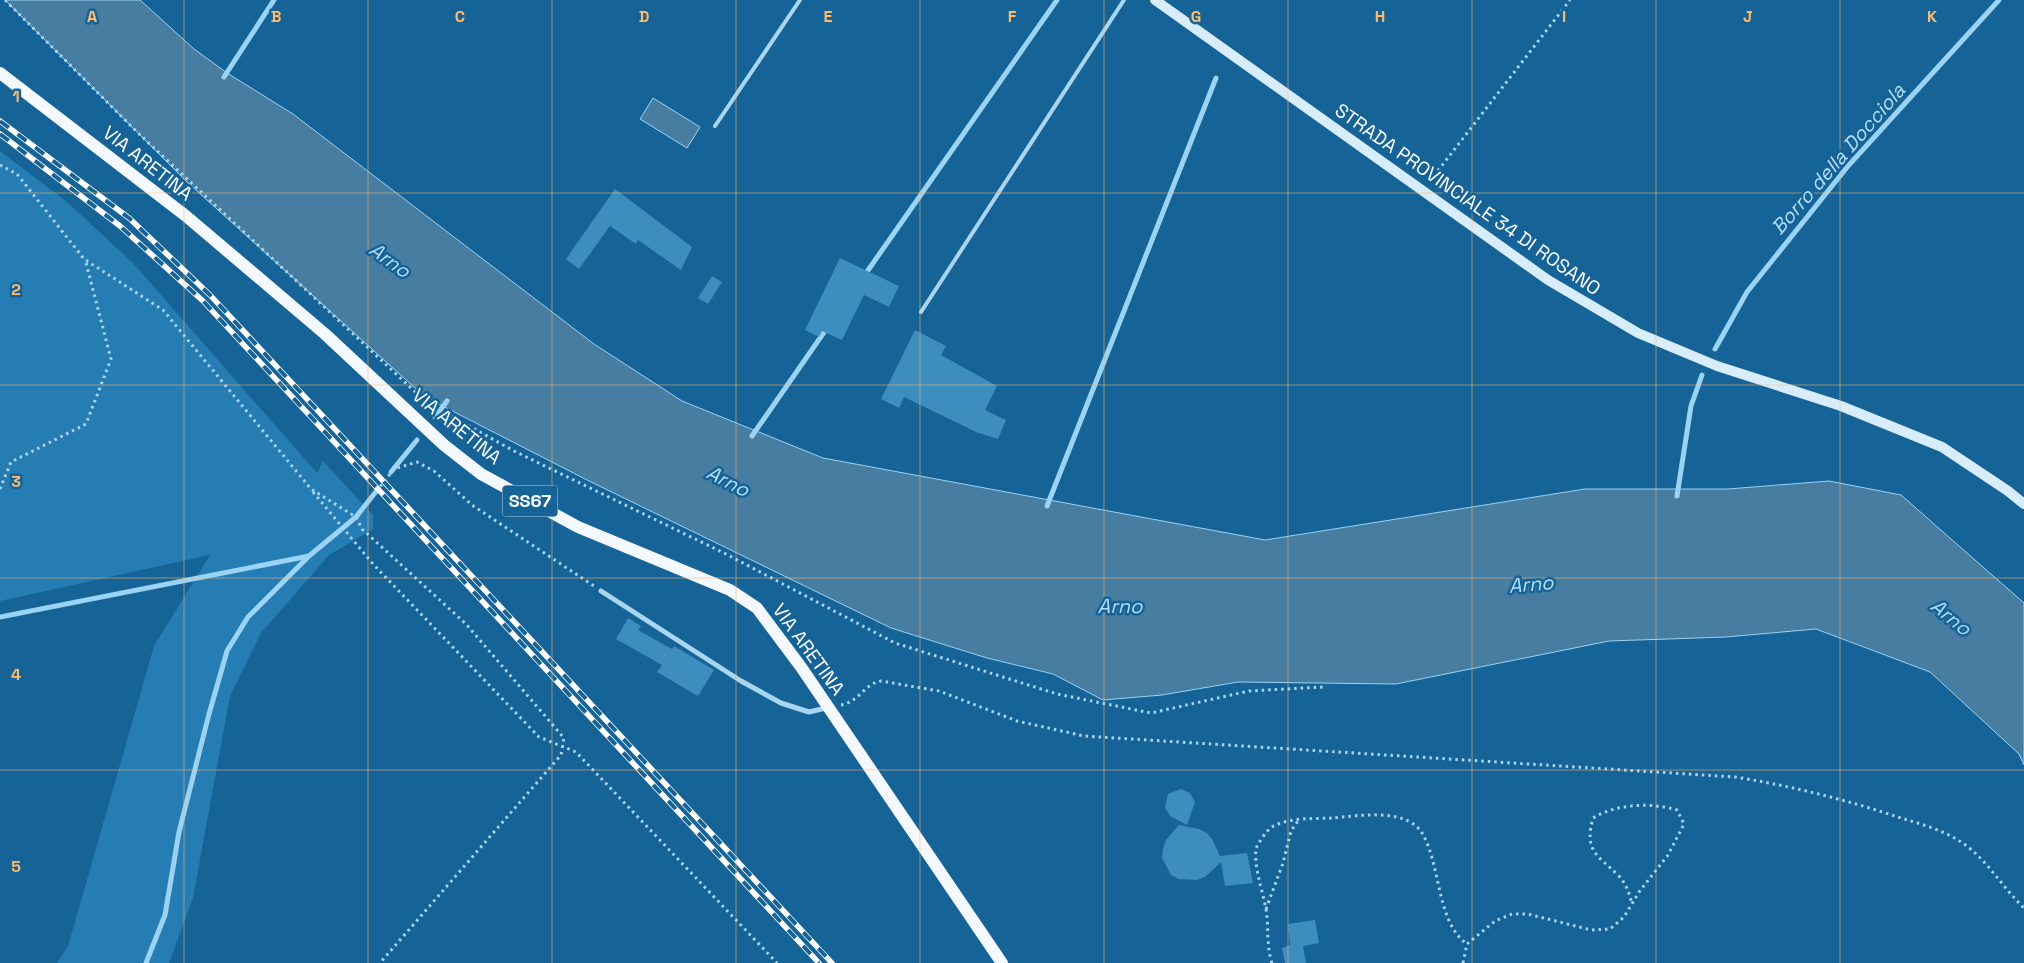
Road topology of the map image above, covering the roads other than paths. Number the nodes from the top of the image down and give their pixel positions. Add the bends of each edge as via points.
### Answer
1 (800, 0) edge
2 (1124, 0) edge
3 (1154, 0) edge
4 (0, 73) edge
5 (715, 126) dead end
6 (921, 312) dead end
7 (2024, 504) edge
8 (601, 591) road end
9 (828, 707) junction
10 (1002, 963) edge

1 - 5 lane
2 - 6 lane
3 - 7 main road, STRADA PROVINCIALE 34 DI ROSANO via 1548,280 1638,333 1717,366 1841,406 1942,447
4 - 9 main road, VIA ARETINA / SS67 via 186,216 325,334 444,445 481,474 578,526 730,590 757,608
8 - 9 street via 780,703 808,712
9 - 10 main road, VIA ARETINA / SS67

